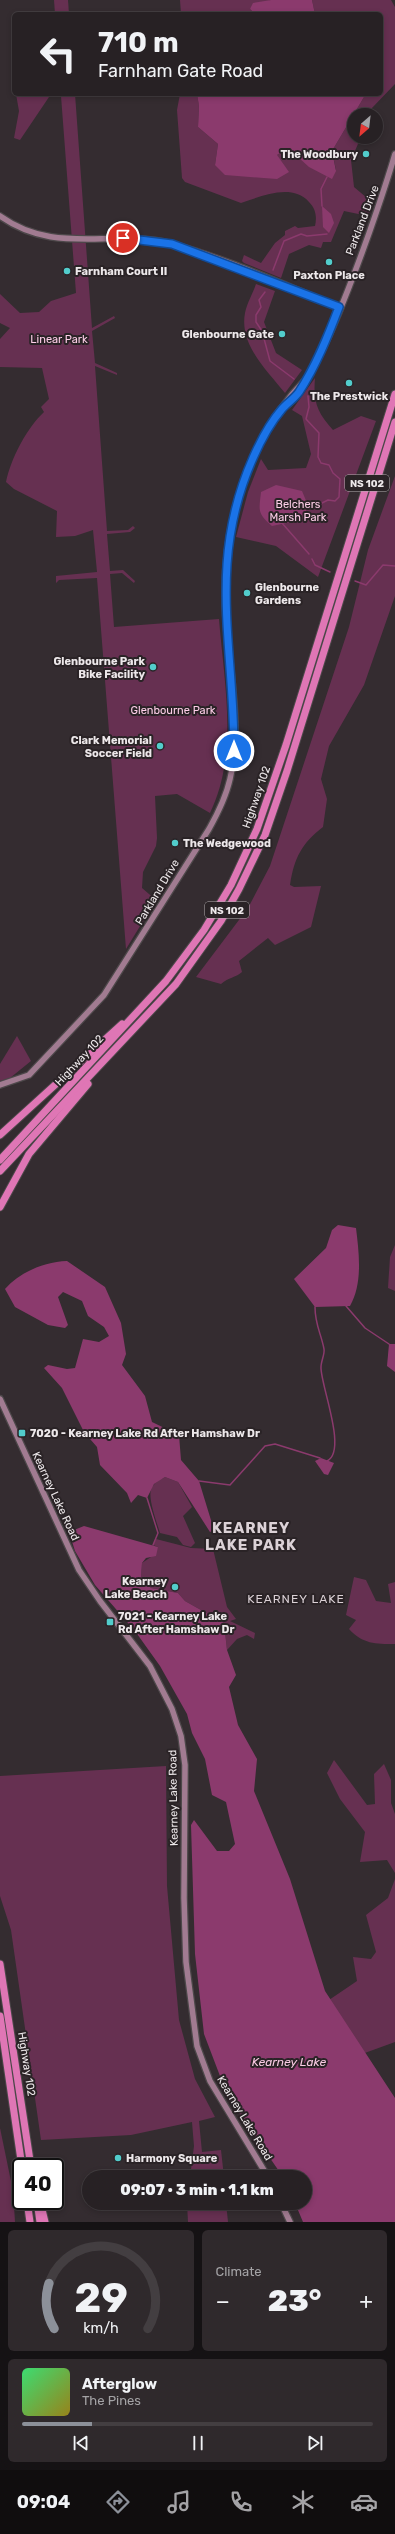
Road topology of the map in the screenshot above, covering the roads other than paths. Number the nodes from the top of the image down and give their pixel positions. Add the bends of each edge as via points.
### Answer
1 (395, 154) edge
2 (0, 216) edge
3 (339, 307) junction
4 (395, 394) edge
5 (395, 422) edge
6 (150, 998) junction
7 (135, 1030) junction
8 (0, 1085) edge
9 (0, 1134) edge
10 (0, 1160) edge
11 (0, 1171) edge
12 (0, 1208) edge
13 (0, 1399) edge
14 (0, 1964) edge
15 (0, 2016) edge
16 (21, 2158) edge
17 (30, 2158) edge
18 (264, 2170) edge
19 (26, 2210) edge
20 (28, 2210) edge
21 (38, 2210) edge
22 (42, 2210) edge
23 (284, 2210) edge
24 (26, 2222) edge
25 (30, 2222) edge
26 (40, 2222) edge
27 (45, 2222) edge
28 (290, 2222) edge

1 - 3 street, Parkland Drive via 379,204
2 - 3 street via 23,230 59,240 134,238 172,244
3 - 8 street, Parkland Drive via 326,341 306,379 263,438 237,497 228,544 225,599 233,707 234,762 223,802 209,829 104,995 29,1075
4 - 6 highway, Highway 102 / NS 102 via 257,829 231,885 204,930
5 - 7 highway, Highway 102 / NS 102 via 265,835 239,889 209,939 176,984
6 - 9 highway
6 - 10 highway, Highway 102 / NS 102
7 - 11 highway, Highway 102 / NS 102
7 - 12 highway via 29,1154
13 - 18 street, Kearney Lake Road via 79,1570 150,1666 172,1709 181,1736 185,1764 186,1962 197,2046 210,2081
14 - 17 highway, Highway 102
15 - 16 highway, Highway 102
19 - 24 highway
20 - 25 highway
21 - 26 highway
22 - 27 highway
23 - 28 street

